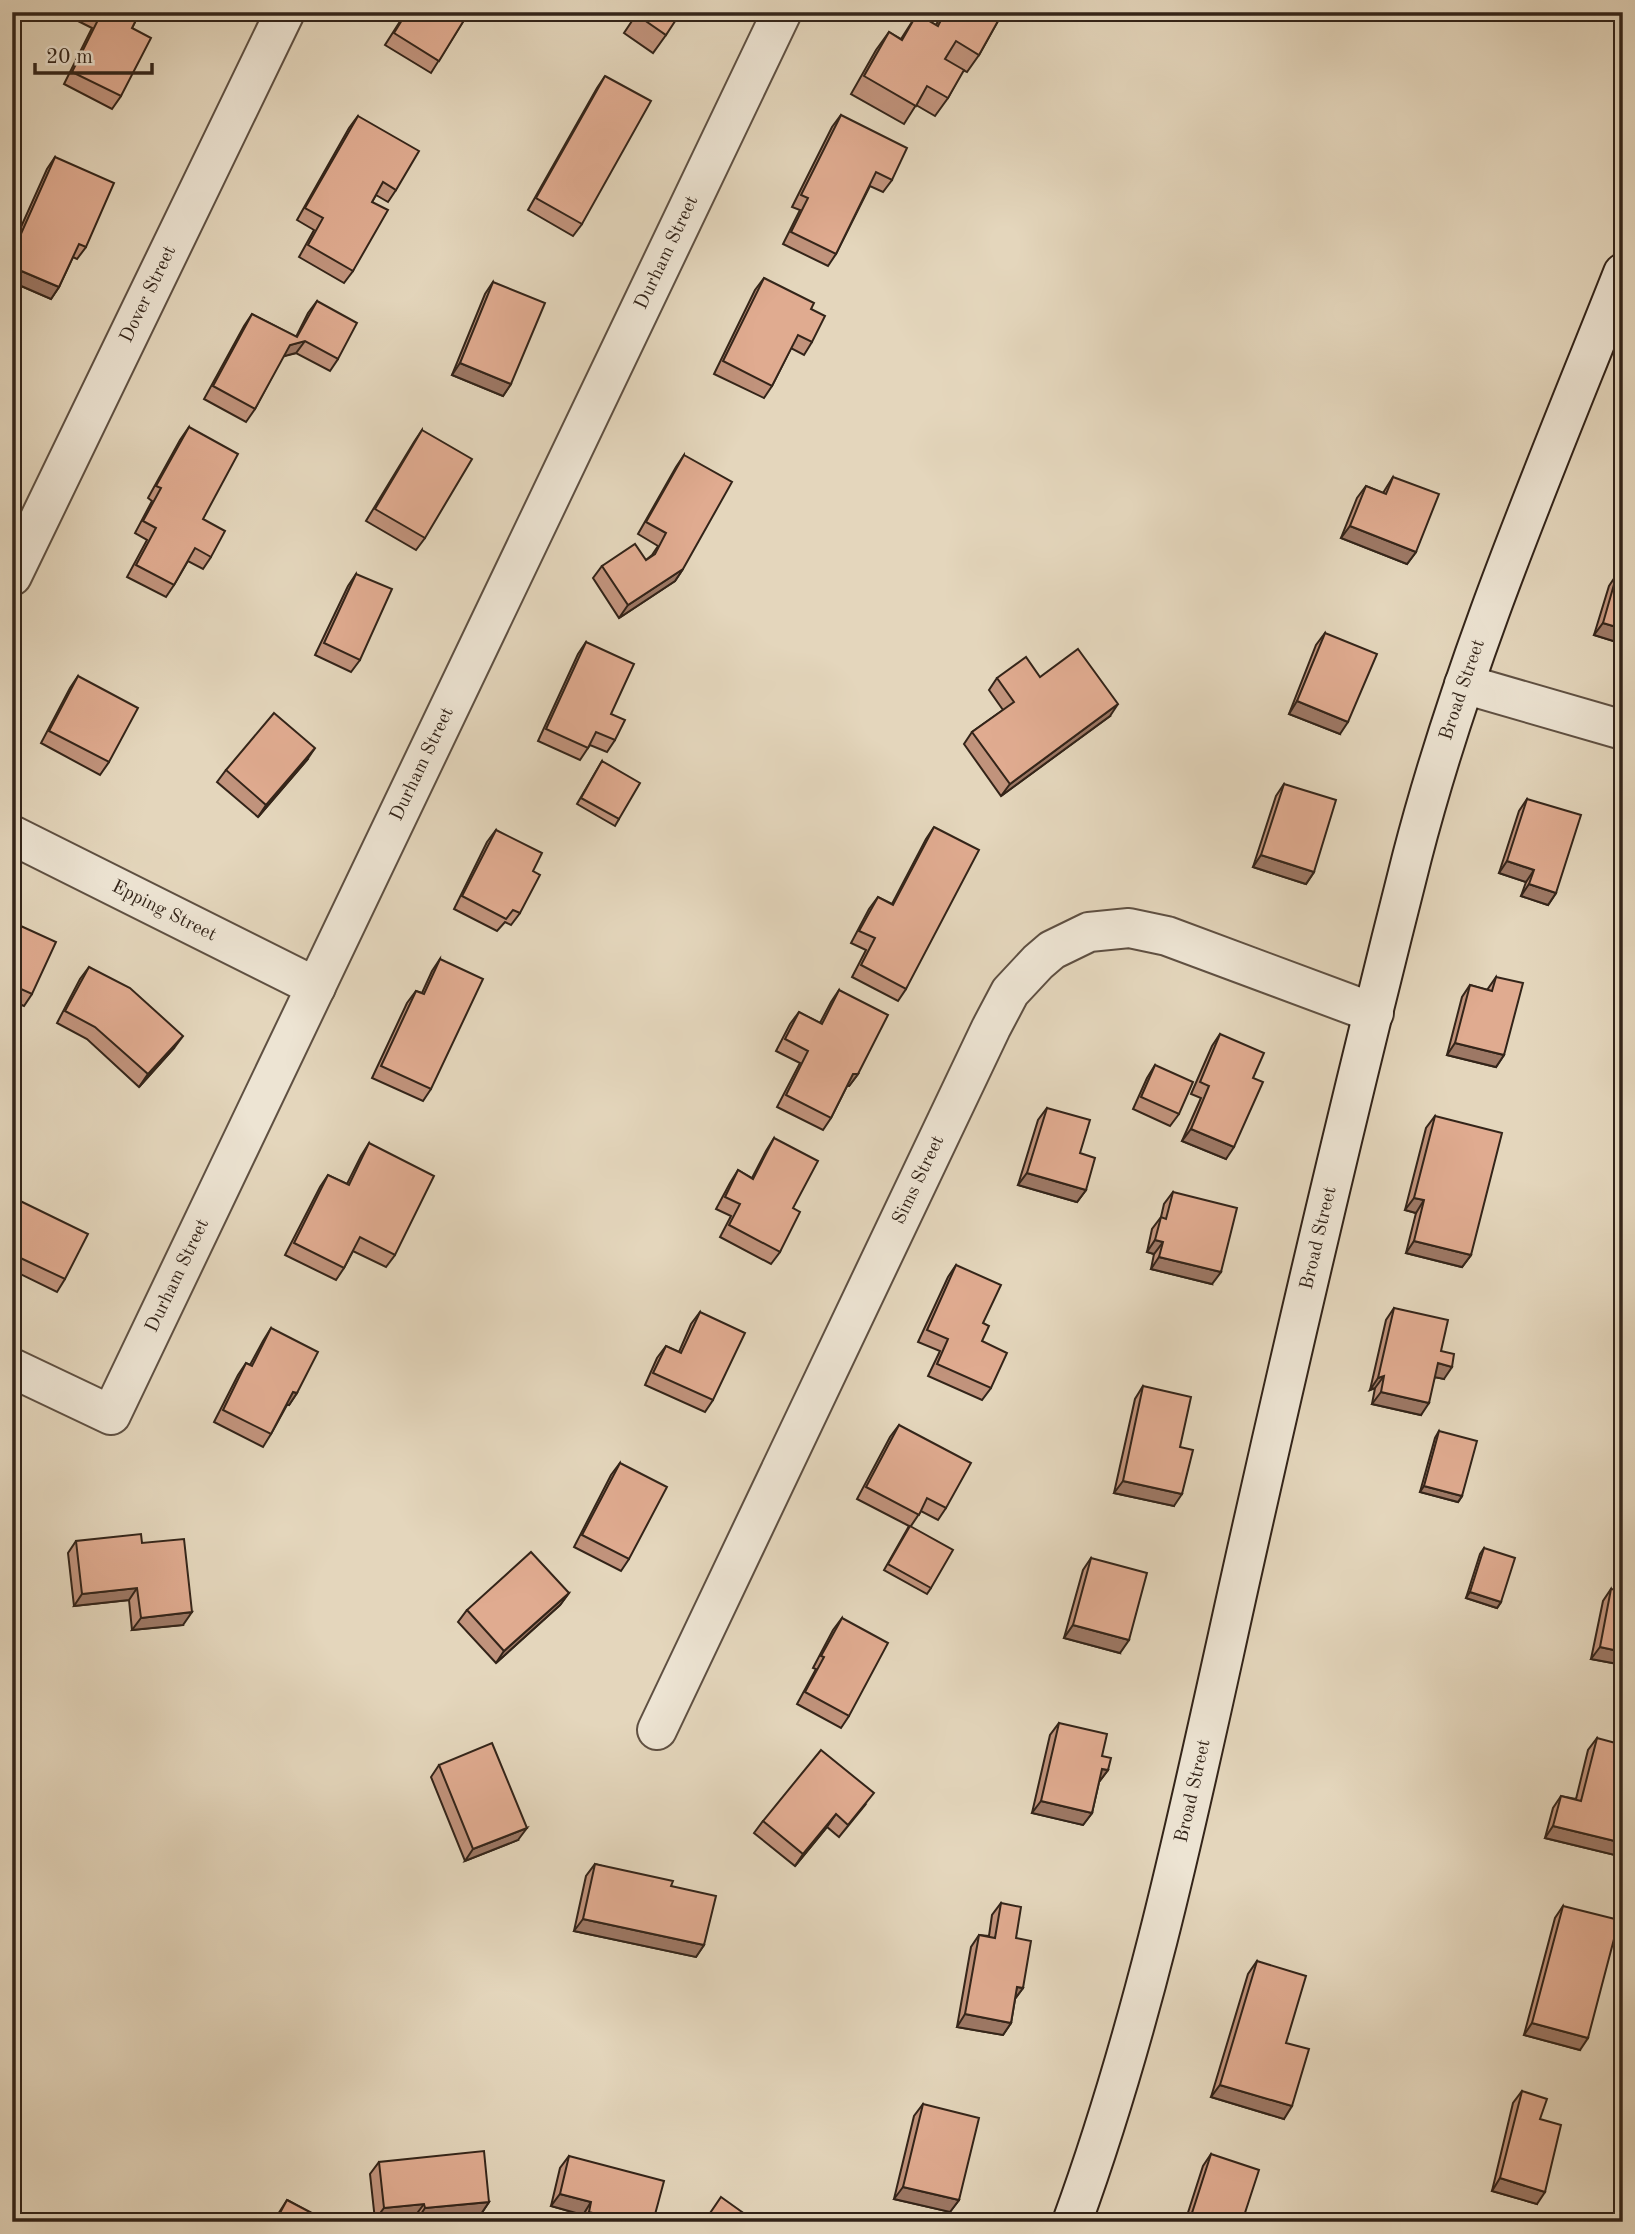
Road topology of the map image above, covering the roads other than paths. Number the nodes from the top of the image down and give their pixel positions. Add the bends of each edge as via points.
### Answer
1 (285, 12) edge
2 (782, 12) edge
3 (1623, 272) edge
4 (12, 576) edge
5 (1464, 684) junction
6 (1623, 730) edge
7 (12, 835) edge
8 (316, 986) junction
9 (1374, 1013) junction
10 (12, 1368) edge
11 (657, 1731) dead end
12 (1072, 2222) edge

1 - 4 street, Dover Street
2 - 8 street, Durham Street
3 - 5 street, Broad Street
5 - 6 street
5 - 9 street, Broad Street via 1414,851
7 - 8 street, Epping Street
8 - 10 street, Durham Street via 111,1415
9 - 11 street, Sims Street via 1167,936 1129,928 1089,932 1052,950 1031,969 1010,992 991,1028
9 - 12 street, Broad Street via 1150,1973 1118,2089

